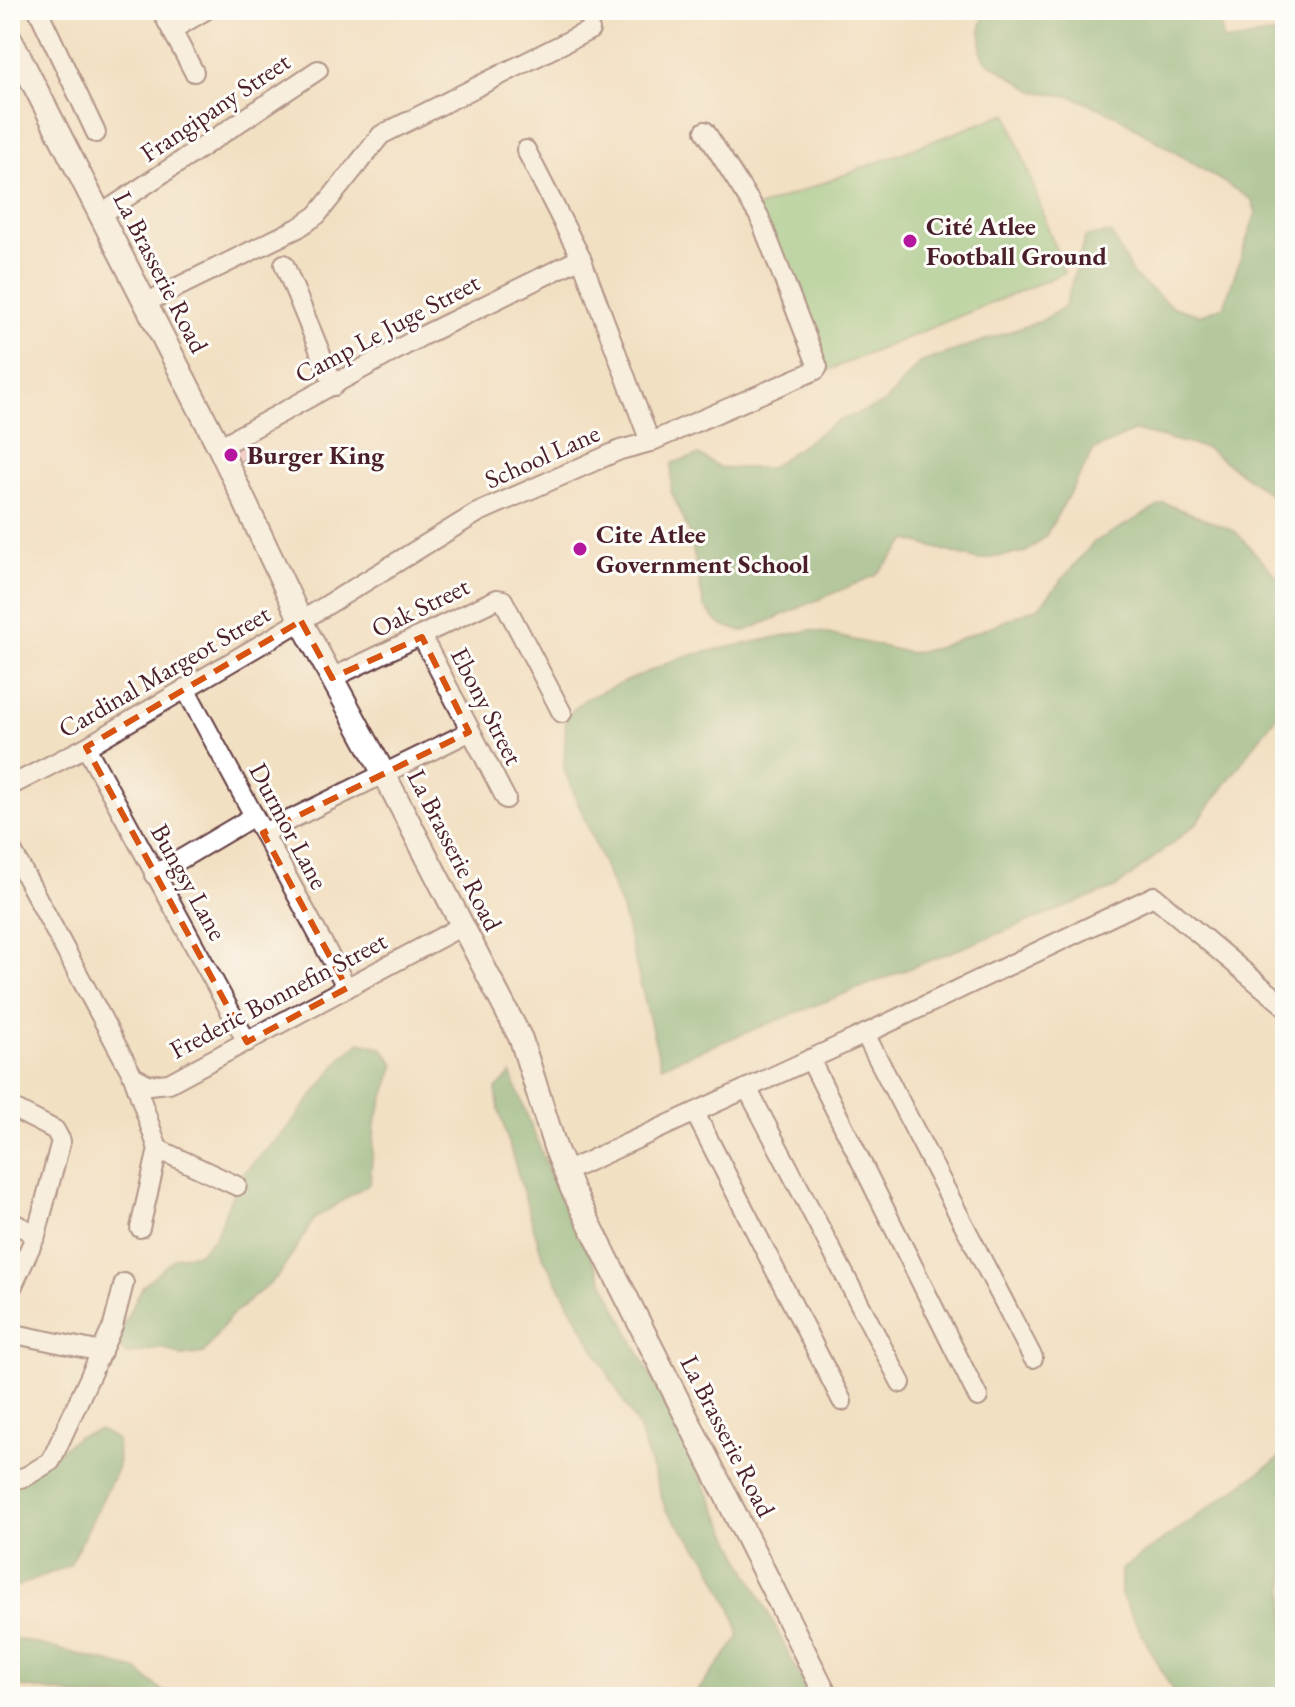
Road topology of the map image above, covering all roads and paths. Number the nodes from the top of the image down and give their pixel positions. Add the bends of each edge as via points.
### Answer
1 (38, 10) edge
2 (161, 10) edge
3 (206, 10) edge
4 (172, 30) junction
5 (590, 30) dead end
6 (10, 38) edge
7 (318, 70) dead end
8 (194, 72) dead end
9 (705, 131) dead end
10 (96, 133) dead end
11 (526, 150) dead end
12 (100, 215) junction
13 (581, 258) junction
14 (284, 264) dead end
15 (145, 303) junction
16 (334, 386) junction
17 (650, 442) junction
18 (219, 447) junction
19 (301, 621) junction
20 (422, 637) junction
21 (332, 678) junction
22 (185, 688) junction
23 (562, 713) dead end
24 (469, 732) junction
25 (86, 747) junction
26 (384, 774) junction
27 (10, 786) edge
28 (506, 799) dead end
29 (254, 816) junction
30 (263, 833) junction
31 (12, 855) edge
32 (154, 875) junction
33 (462, 926) junction
34 (347, 988) junction
35 (1285, 1006) edge
36 (865, 1034) junction
37 (247, 1042) junction
38 (810, 1059) junction
39 (133, 1076) junction
40 (747, 1088) junction
41 (10, 1107) edge
42 (695, 1113) junction
43 (158, 1149) junction
44 (565, 1172) junction
45 (237, 1186) dead end
46 (10, 1221) edge
47 (140, 1228) dead end
48 (36, 1235) junction
49 (124, 1283) dead end
50 (10, 1292) edge
51 (10, 1333) edge
52 (102, 1352) junction
53 (1033, 1358) dead end
54 (901, 1383) dead end
55 (978, 1397) dead end
56 (842, 1401) dead end
57 (10, 1481) edge
58 (827, 1697) edge

1 - 10 street
2 - 4 street
3 - 4 street
4 - 8 street
5 - 15 street via 381,135 317,215
6 - 12 main road, La Brasserie Road
7 - 12 street, Frangipany Street
9 - 17 street, School Lane via 759,216 818,367
11 - 13 street
12 - 15 main road, La Brasserie Road
13 - 16 street, Camp Le Juge Street
13 - 17 street
14 - 16 street
15 - 18 main road, La Brasserie Road
16 - 18 street, Camp Le Juge Street
17 - 19 street, School Lane via 477,513
18 - 19 main road, La Brasserie Road
19 - 21 main road, La Brasserie Road
19 - 22 street, Cardinal Margeot Street
20 - 21 street, Oak Street
20 - 23 street, Oak Street via 503,600
20 - 24 street, Ebony Street
21 - 26 main road, La Brasserie Road
22 - 25 street, Cardinal Margeot Street
22 - 29 street, Durmor Lane
24 - 26 street
24 - 28 street, Ebony Street
25 - 27 street, Cardinal Margeot Street
25 - 32 street, Bungsy Lane
26 - 30 street
26 - 33 main road, La Brasserie Road
29 - 30 street, Durmor Lane
29 - 32 street
30 - 34 street, Durmor Lane
31 - 39 street
32 - 37 street, Bungsy Lane
33 - 34 street, Frederic Bonnefin Street
33 - 44 main road, La Brasserie Road via 521,1039
34 - 37 street, Frederic Bonnefin Street
35 - 36 street via 1154,896
36 - 38 street
36 - 53 street
37 - 39 street, Frederic Bonnefin Street via 169,1083 149,1085
38 - 40 street
38 - 55 street
39 - 43 street
40 - 42 street
40 - 54 street
41 - 48 street via 55,1130 61,1141
42 - 44 street
42 - 56 street
43 - 45 street
43 - 47 street
44 - 58 main road, La Brasserie Road
46 - 48 street
48 - 50 street
49 - 52 street
51 - 52 street
52 - 57 street via 51,1461

